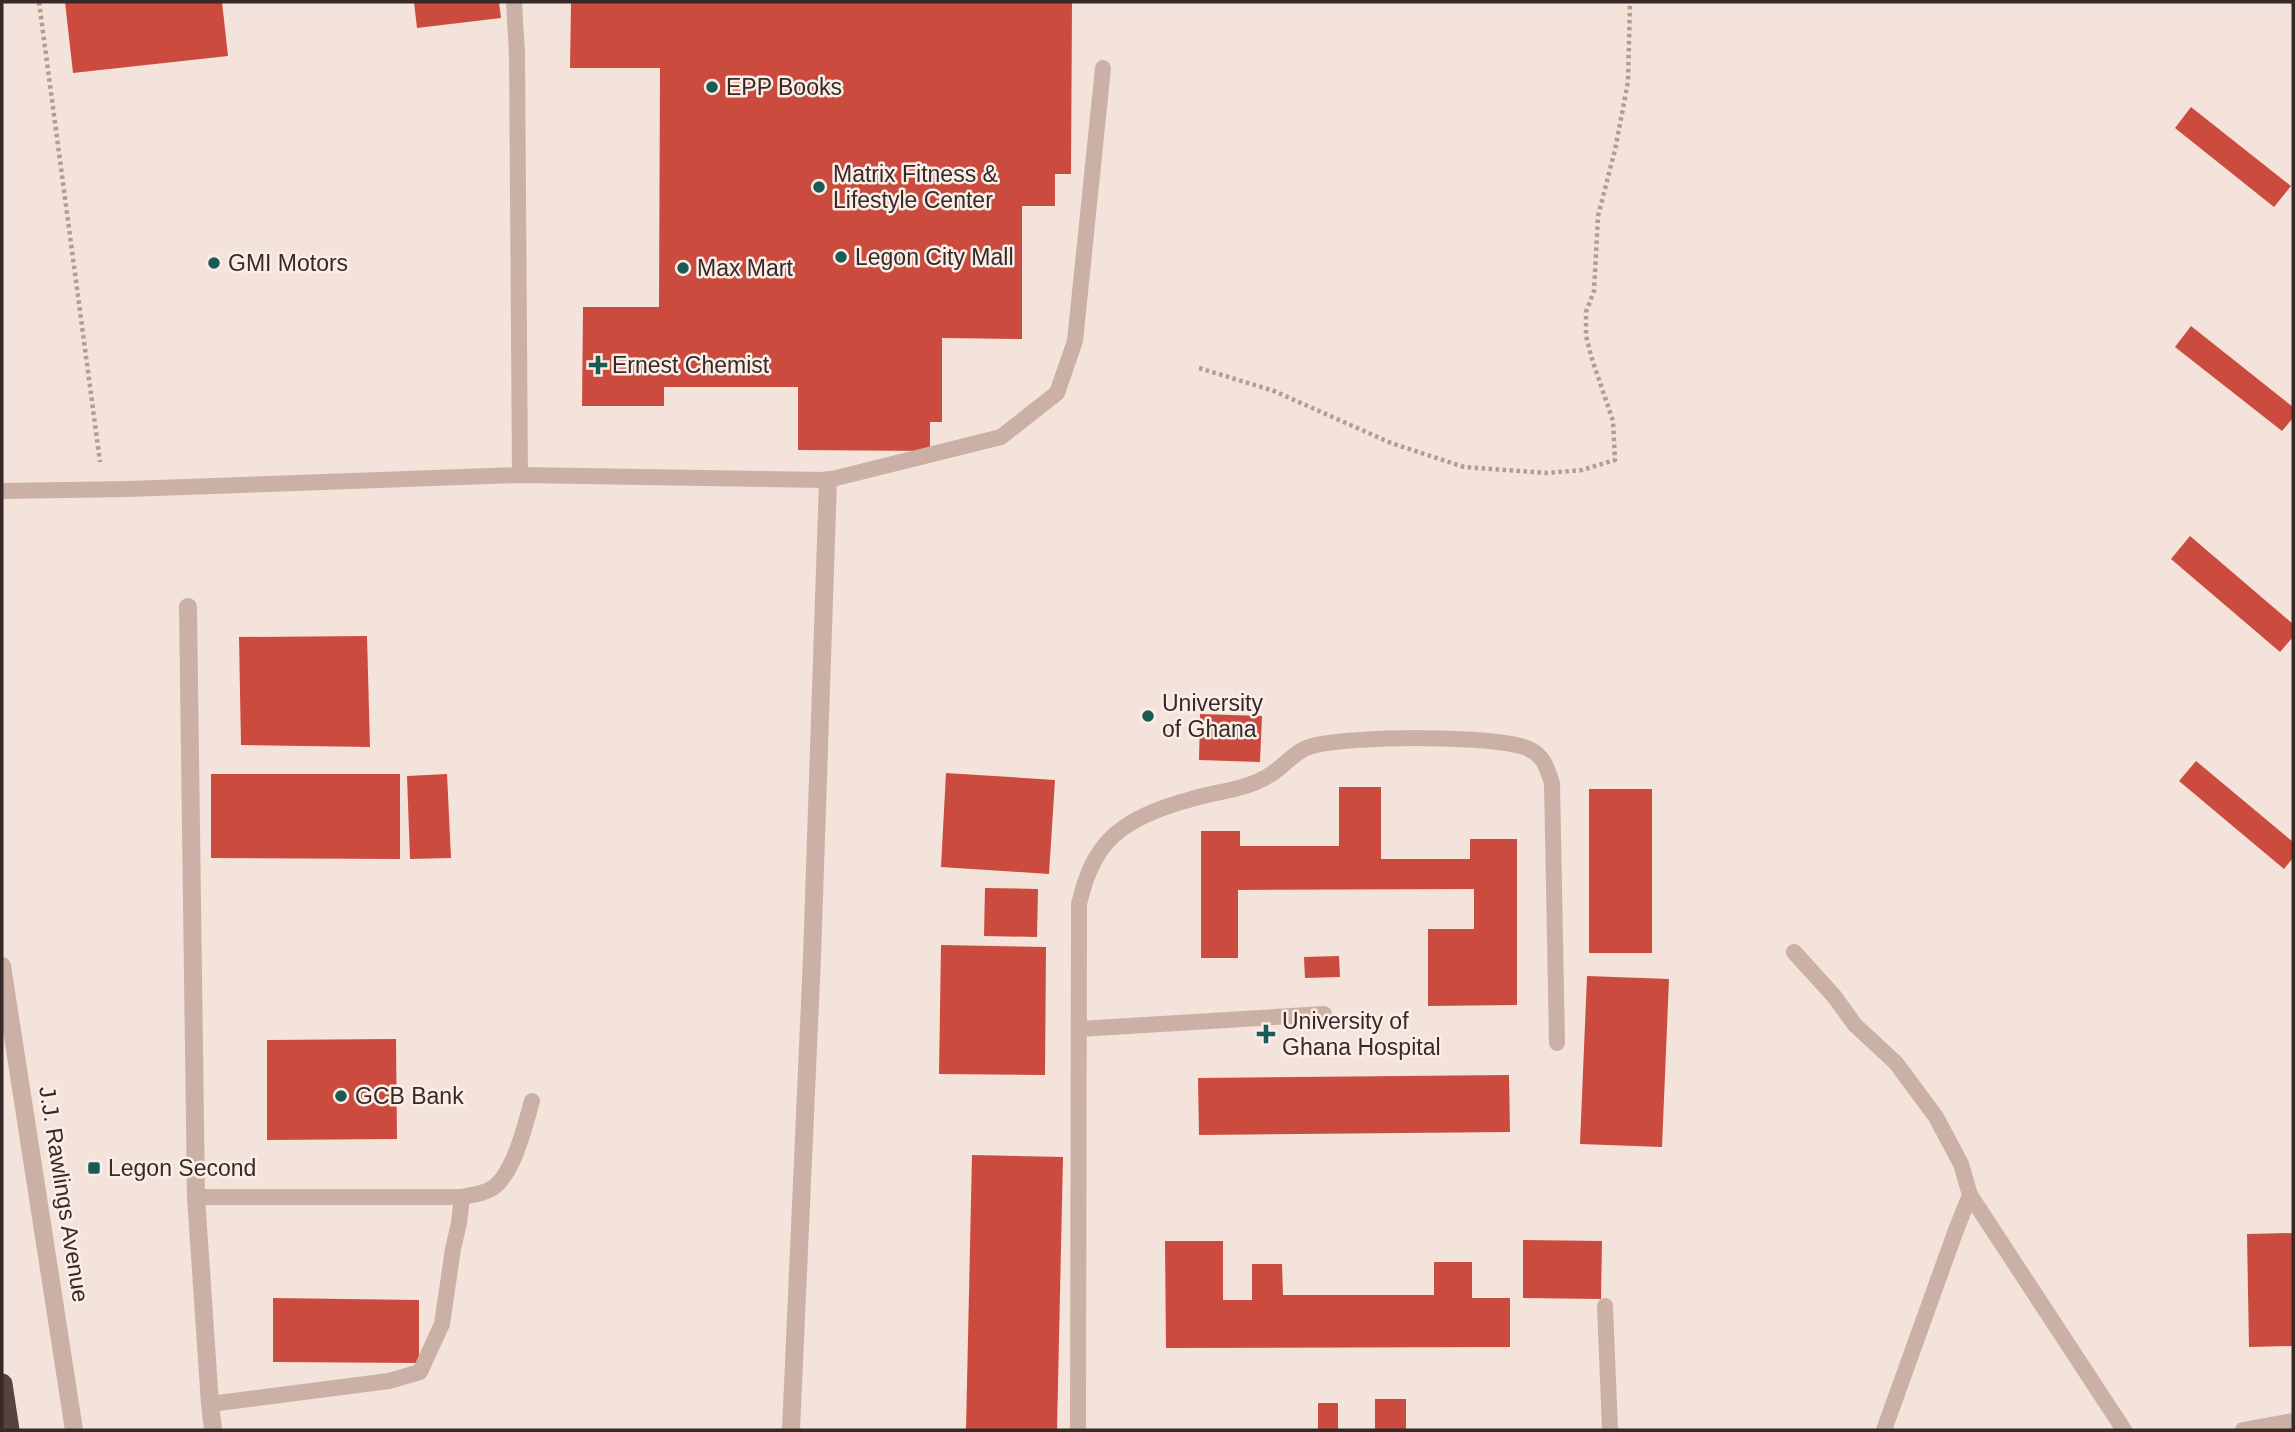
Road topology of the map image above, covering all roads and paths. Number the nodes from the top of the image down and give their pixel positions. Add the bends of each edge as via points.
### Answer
1 (39, 2) edge
2 (514, 2) edge
3 (1630, 2) edge
4 (1103, 68) dead end
5 (1199, 368) dead end
6 (520, 475) junction
7 (828, 480) junction
8 (104, 490) junction
9 (2, 491) edge
10 (188, 607) dead end
11 (1794, 952) dead end
12 (2, 966) edge
13 (1324, 1014) dead end
14 (1080, 1029) junction
15 (1557, 1043) dead end
16 (532, 1101) dead end
17 (1970, 1195) junction
18 (196, 1197) junction
19 (462, 1197) junction
20 (1605, 1306) dead end
21 (2, 1384) edge
22 (210, 1404) junction
23 (2293, 1421) edge
24 (2275, 1428) edge
25 (9, 1430) edge
26 (74, 1430) edge
27 (213, 1430) edge
28 (791, 1430) edge
29 (1078, 1430) edge
30 (1610, 1430) edge
31 (1884, 1430) edge
32 (2124, 1430) edge
33 (2243, 1430) edge

1 - 8 path
2 - 6 lane
3 - 5 path via 1628,82 1598,216 1594,290 1586,312 1586,336 1613,421 1615,460 1582,470 1547,472 1464,467 1391,443 1274,391
4 - 7 lane via 1074,341 1056,393 1001,437
6 - 7 lane
6 - 8 lane
7 - 28 street
8 - 9 lane
10 - 18 street
11 - 17 lane via 1854,1025 1896,1063 1936,1117 1961,1164
12 - 26 street, J.J. Rawlings Avenue
13 - 14 lane
14 - 15 lane via 1084,880 1098,852 1122,828 1153,812 1269,776 1309,746 1469,739 1530,749 1545,760 1552,783
14 - 29 lane
16 - 19 lane via 518,1148 500,1182 489,1191
17 - 31 lane
17 - 32 lane
18 - 19 lane
18 - 22 street
19 - 22 lane via 442,1324 420,1373
20 - 30 lane
21 - 25 highway
22 - 27 street
23 - 24 lane
24 - 33 lane

